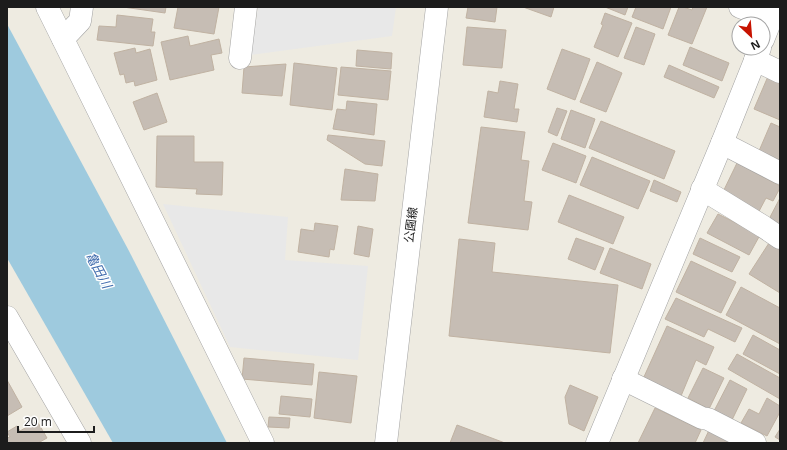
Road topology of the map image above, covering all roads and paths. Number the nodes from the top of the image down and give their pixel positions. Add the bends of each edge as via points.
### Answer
1 (47, 7) edge
2 (82, 7) edge
3 (246, 7) edge
4 (437, 7) edge
5 (740, 7) edge
6 (774, 13) edge
7 (63, 40) junction
8 (756, 56) edge
9 (760, 56) edge
10 (240, 58) dead end
11 (780, 72) edge
12 (722, 143) junction
13 (780, 172) edge
14 (702, 190) junction
15 (780, 238) edge
16 (7, 317) edge
17 (623, 379) junction
18 (80, 443) edge
19 (263, 443) edge
20 (386, 443) edge
21 (597, 443) edge
22 (755, 443) edge

1 - 7 street
2 - 7 street via 80,21
3 - 10 street
4 - 20 street, 公園線
5 - 6 street
7 - 19 street
8 - 12 street
9 - 11 street
12 - 13 street
12 - 14 street
14 - 15 street
14 - 17 street
16 - 18 street
17 - 21 street
17 - 22 street

